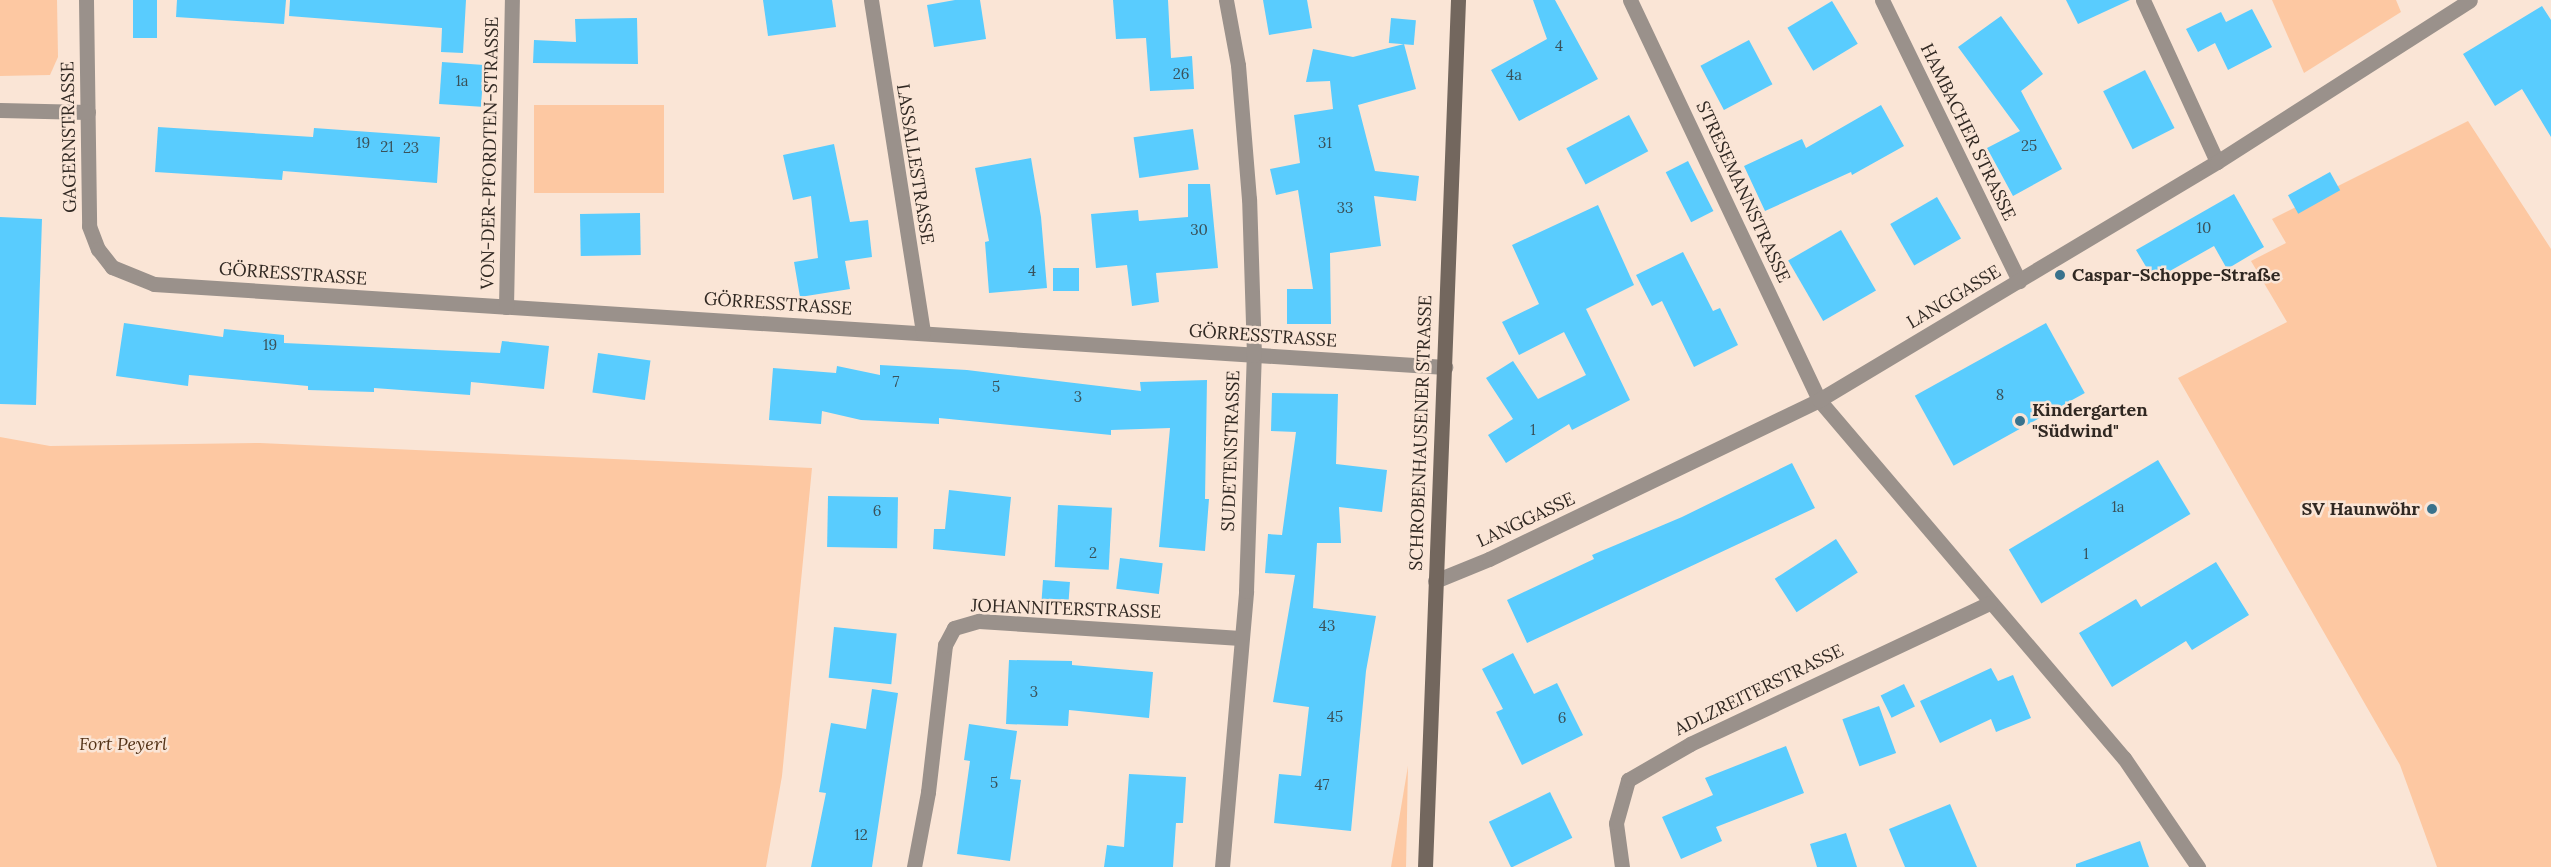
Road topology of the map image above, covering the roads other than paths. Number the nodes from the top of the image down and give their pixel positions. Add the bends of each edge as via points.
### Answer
1 (86, 0) edge
2 (512, 0) edge
3 (871, 0) edge
4 (1226, 0) edge
5 (1458, 0) edge
6 (1630, 0) edge
7 (1882, 0) edge
8 (2143, 0) edge
9 (2470, 0) edge
10 (0, 110) edge
11 (88, 112) junction
12 (2217, 162) junction
13 (112, 267) joint
14 (2019, 281) junction
15 (506, 307) junction
16 (923, 333) junction
17 (1254, 354) junction
18 (1445, 367) junction
19 (1819, 400) junction
20 (1434, 581) junction
21 (1989, 603) junction
22 (1240, 638) junction
23 (914, 867) edge
24 (1222, 867) edge
25 (1425, 867) edge
26 (1622, 867) edge
27 (2198, 867) edge

1 - 11 street, GAGERNSTRASSE
2 - 15 street, VON-DER-PFORDTEN-STRASSE
3 - 16 street, LASSALLESTRASSE
4 - 17 street, SUDETENSTRASSE via 1238,65 1249,199
5 - 18 street, SCHROBENHAUSENER STRASSE
6 - 19 street, STRESEMANNSTRASSE
7 - 14 street, HAMBACHER STRASSE
8 - 12 street
9 - 12 street, LANGGASSE
10 - 11 street
11 - 13 street, GAGERNSTRASSE via 90,226 98,249
12 - 14 street, LANGGASSE
13 - 15 street, GÖRRESSTRASSE via 154,284
14 - 19 street, LANGGASSE
15 - 16 street, GÖRRESSTRASSE
16 - 17 street, GÖRRESSTRASSE
17 - 18 street, GÖRRESSTRASSE
17 - 22 street, SUDETENSTRASSE via 1246,591
18 - 20 street, SCHROBENHAUSENER STRASSE
19 - 20 street, LANGGASSE via 1489,559
19 - 21 street
20 - 25 street, SCHROBENHAUSENER STRASSE
21 - 26 street, ADLZREITERSTRASSE via 1690,744 1628,780 1616,823
21 - 27 street via 2124,758
22 - 23 street, JOHANNITERSTRASSE via 979,621 954,628 945,645 928,792
22 - 24 street, SUDETENSTRASSE

